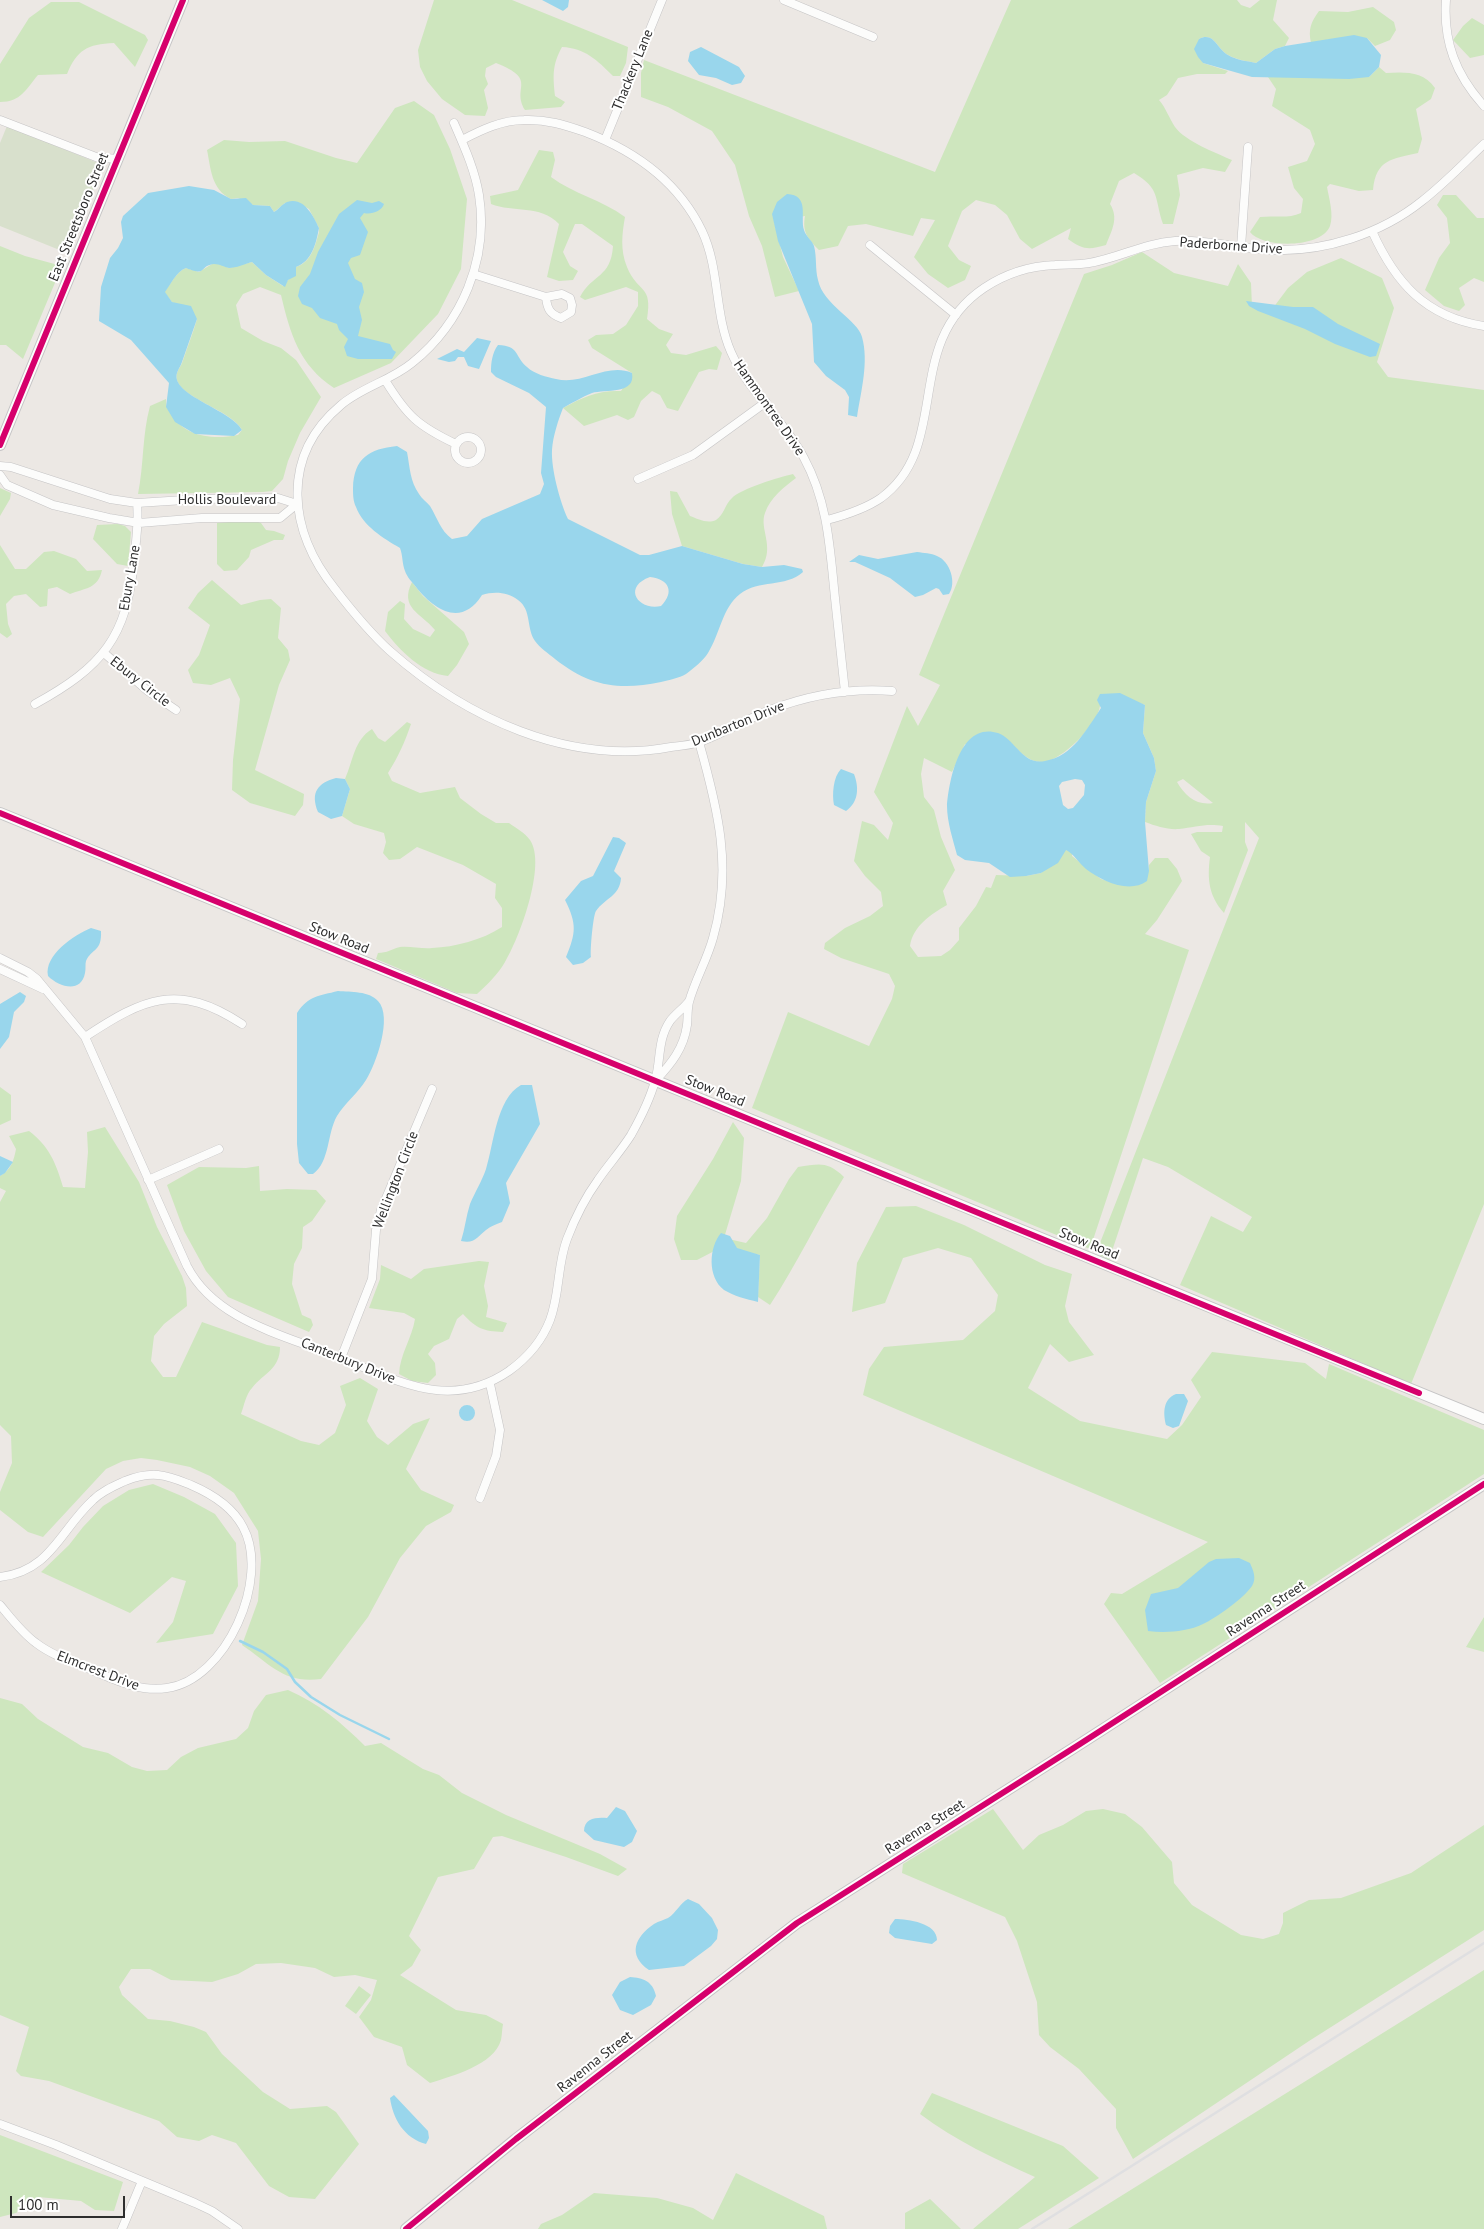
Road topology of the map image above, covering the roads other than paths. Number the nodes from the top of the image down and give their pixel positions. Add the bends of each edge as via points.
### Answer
1 (183, 0) edge
2 (662, 0) edge
3 (784, 0) edge
4 (1446, 0) edge
5 (873, 37) dead end
6 (1484, 106) edge
7 (0, 120) edge
8 (454, 123) dead end
9 (462, 140) junction
10 (605, 140) junction
11 (1484, 144) edge
12 (1248, 147) dead end
13 (117, 159) junction
14 (1372, 231) junction
15 (870, 245) dead end
16 (1241, 248) junction
17 (473, 274) junction
18 (546, 297) dead end
19 (956, 315) junction
20 (1484, 326) edge
21 (385, 380) junction
22 (766, 402) junction
23 (456, 444) dead end
24 (0, 445) edge
25 (0, 466) edge
26 (0, 476) edge
27 (638, 479) dead end
28 (137, 503) junction
29 (297, 504) junction
30 (827, 520) junction
31 (139, 522) junction
32 (104, 653) junction
33 (892, 691) dead end
34 (845, 692) junction
35 (35, 704) dead end
36 (176, 710) dead end
37 (699, 742) junction
38 (0, 814) edge
39 (4, 960) edge
40 (1, 969) edge
41 (45, 990) junction
42 (689, 1001) junction
43 (242, 1024) dead end
44 (85, 1036) junction
45 (656, 1080) junction
46 (432, 1089) dead end
47 (219, 1150) dead end
48 (148, 1180) junction
49 (341, 1358) junction
50 (490, 1384) junction
51 (1484, 1419) edge
52 (1484, 1484) edge
53 (480, 1498) dead end
54 (0, 1577) edge
55 (0, 1605) edge
56 (0, 2124) edge
57 (142, 2181) junction
58 (122, 2229) edge
59 (238, 2229) edge
60 (406, 2229) edge

1 - 13 street, East Streetsboro Street
2 - 10 street, Thackery Lane
3 - 5 street
4 - 6 street via 1446,36 1451,54 1469,89
7 - 13 street via 96,157
8 - 9 street, Dunbarton Drive
9 - 10 street, Hammontree Drive via 492,126 523,120 552,122
9 - 17 street, Dunbarton Drive via 477,184 480,206 480,238
10 - 22 street, Hammontree Drive via 660,174 693,215 714,266 727,342 742,371
11 - 14 street, Paderborne Drive via 1421,202
12 - 16 street
13 - 24 street, East Streetsboro Street
14 - 16 street, Paderborne Drive via 1295,250
14 - 20 street via 1395,274 1423,302 1452,318
15 - 19 street
16 - 19 street, Paderborne Drive via 1208,242 1174,241 1141,247 1088,264 1022,270 982,290
17 - 18 street
17 - 21 street, Dunbarton Drive via 460,305 443,332 409,366
19 - 30 street, Paderborne Drive via 934,360 921,436 907,470 887,493 873,503
21 - 23 street via 414,420
21 - 29 street, Dunbarton Drive via 342,403 315,434 302,463
22 - 27 street via 693,455
22 - 30 street, Hammontree Drive via 804,458
25 - 28 street, Hollis Boulevard via 110,499
26 - 31 street, Hollis Boulevard via 7,485 53,505
28 - 29 street, Hollis Boulevard via 278,498
28 - 31 street, Ebury Lane
29 - 31 street, Hollis Boulevard via 280,518
29 - 37 street, Dunbarton Drive via 303,534 312,556 360,620 417,674 464,704 524,733 583,749 630,753
30 - 34 street, Hammontree Drive
31 - 32 street, Ebury Lane via 126,610
32 - 35 street, Ebury Lane via 80,676
32 - 36 street, Ebury Circle
33 - 34 street, Dunbarton Drive
34 - 37 street, Dunbarton Drive via 771,710
37 - 42 street, Canterbury Drive via 720,822 722,887 713,938
38 - 45 street, Stow Road
39 - 40 street
39 - 41 street, Canterbury Drive via 34,975
40 - 41 street, Canterbury Drive
41 - 44 street, Canterbury Drive
42 - 45 street, Canterbury Drive via 682,1043 675,1058
42 - 45 street, Canterbury Drive via 670,1020 661,1042
43 - 44 street via 208,1005 171,999 133,1008
44 - 48 street, Canterbury Drive
45 - 50 street, Canterbury Drive via 631,1135 576,1217 562,1254 554,1305 545,1331 524,1358
45 - 51 street, Stow Road
46 - 49 street, Wellington Circle via 382,1210 376,1230 372,1279
47 - 48 street
48 - 49 street, Canterbury Drive via 191,1274 210,1297 260,1326
49 - 50 street, Canterbury Drive via 398,1382 424,1389 449,1392
50 - 53 street via 500,1430 496,1456
52 - 60 street, Ravenna Street via 797,1923 516,2138
54 - 55 street, Elmcrest Drive via 26,1570 46,1557 98,1496 113,1486 146,1475 172,1478 220,1500 243,1527 251,1555 248,1597 220,1654 195,1678 166,1688 145,1689 125,1684 48,1651 20,1629
56 - 57 street
57 - 58 street
57 - 59 street via 204,2207

